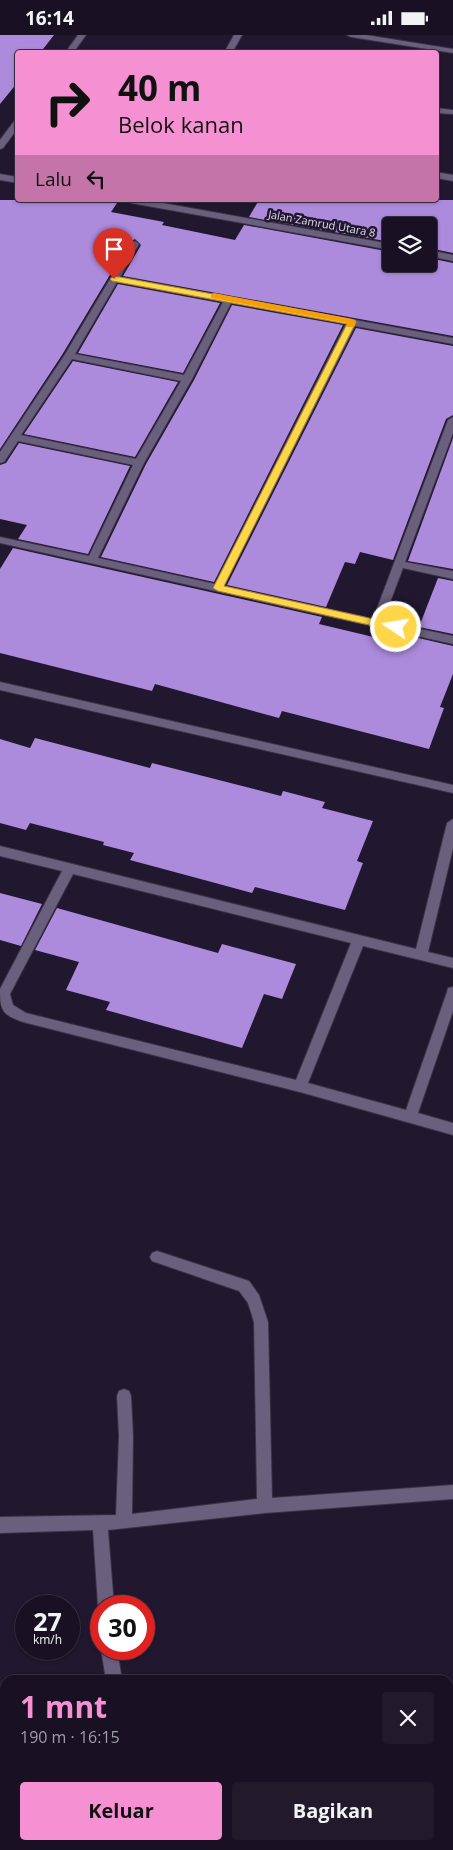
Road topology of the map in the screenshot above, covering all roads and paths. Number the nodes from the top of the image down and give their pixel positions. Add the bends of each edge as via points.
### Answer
1 (82, 35) edge
2 (238, 35) edge
3 (351, 35) edge
4 (71, 50) edge
5 (230, 50) edge
6 (453, 51) edge
7 (439, 110) edge
8 (453, 112) edge
9 (15, 127) edge
10 (0, 146) edge
11 (439, 176) edge
12 (0, 177) edge
13 (453, 179) edge
14 (15, 180) edge
15 (142, 202) edge
16 (135, 244) dead end
17 (382, 245) edge
18 (437, 255) edge
19 (453, 258) edge
20 (114, 279) junction
21 (229, 299) junction
22 (352, 322) junction
23 (453, 341) edge
24 (68, 355) junction
25 (187, 379) junction
26 (453, 420) edge
27 (15, 437) junction
28 (0, 460) edge
29 (139, 463) junction
30 (0, 540) edge
31 (92, 560) junction
32 (399, 564) junction
33 (453, 575) edge
34 (218, 588) junction
35 (377, 623) junction
36 (453, 640) edge
37 (0, 686) edge
38 (453, 789) edge
39 (453, 823) edge
40 (0, 851) edge
41 (69, 870) junction
42 (359, 939) junction
43 (421, 955) junction
44 (453, 963) edge
45 (453, 992) edge
46 (300, 1086) junction
47 (410, 1117) junction
48 (453, 1129) edge
49 (157, 1257) dead end
50 (124, 1396) dead end
51 (453, 1492) edge
52 (265, 1506) junction
53 (124, 1522) junction
54 (100, 1523) junction
55 (0, 1525) edge
56 (105, 1595) edge
57 (111, 1660) edge
58 (113, 1675) edge

1 - 4 street
2 - 5 street
3 - 6 street
7 - 8 street
9 - 10 street
11 - 13 street
12 - 14 street
15 - 17 street, Jalan Zamrud Utara 8
16 - 20 street
18 - 19 street
20 - 21 street
20 - 24 street
21 - 22 street
21 - 25 street
22 - 23 street
22 - 34 street
24 - 25 street
24 - 27 street
25 - 29 street
26 - 32 street
27 - 28 street
27 - 29 street
29 - 31 street
30 - 31 street
31 - 34 street
32 - 33 street
32 - 35 street
34 - 35 street
35 - 36 street
37 - 38 street
39 - 43 street
40 - 41 street
41 - 42 street
41 - 46 street via 4,994 8,1008 23,1017
42 - 43 street
42 - 46 street
43 - 44 street
45 - 47 street
46 - 47 street
47 - 48 street
49 - 52 street via 244,1287 254,1300 261,1322
50 - 53 street
51 - 52 street
52 - 53 street
53 - 54 street
54 - 55 street
54 - 56 street
57 - 58 street

